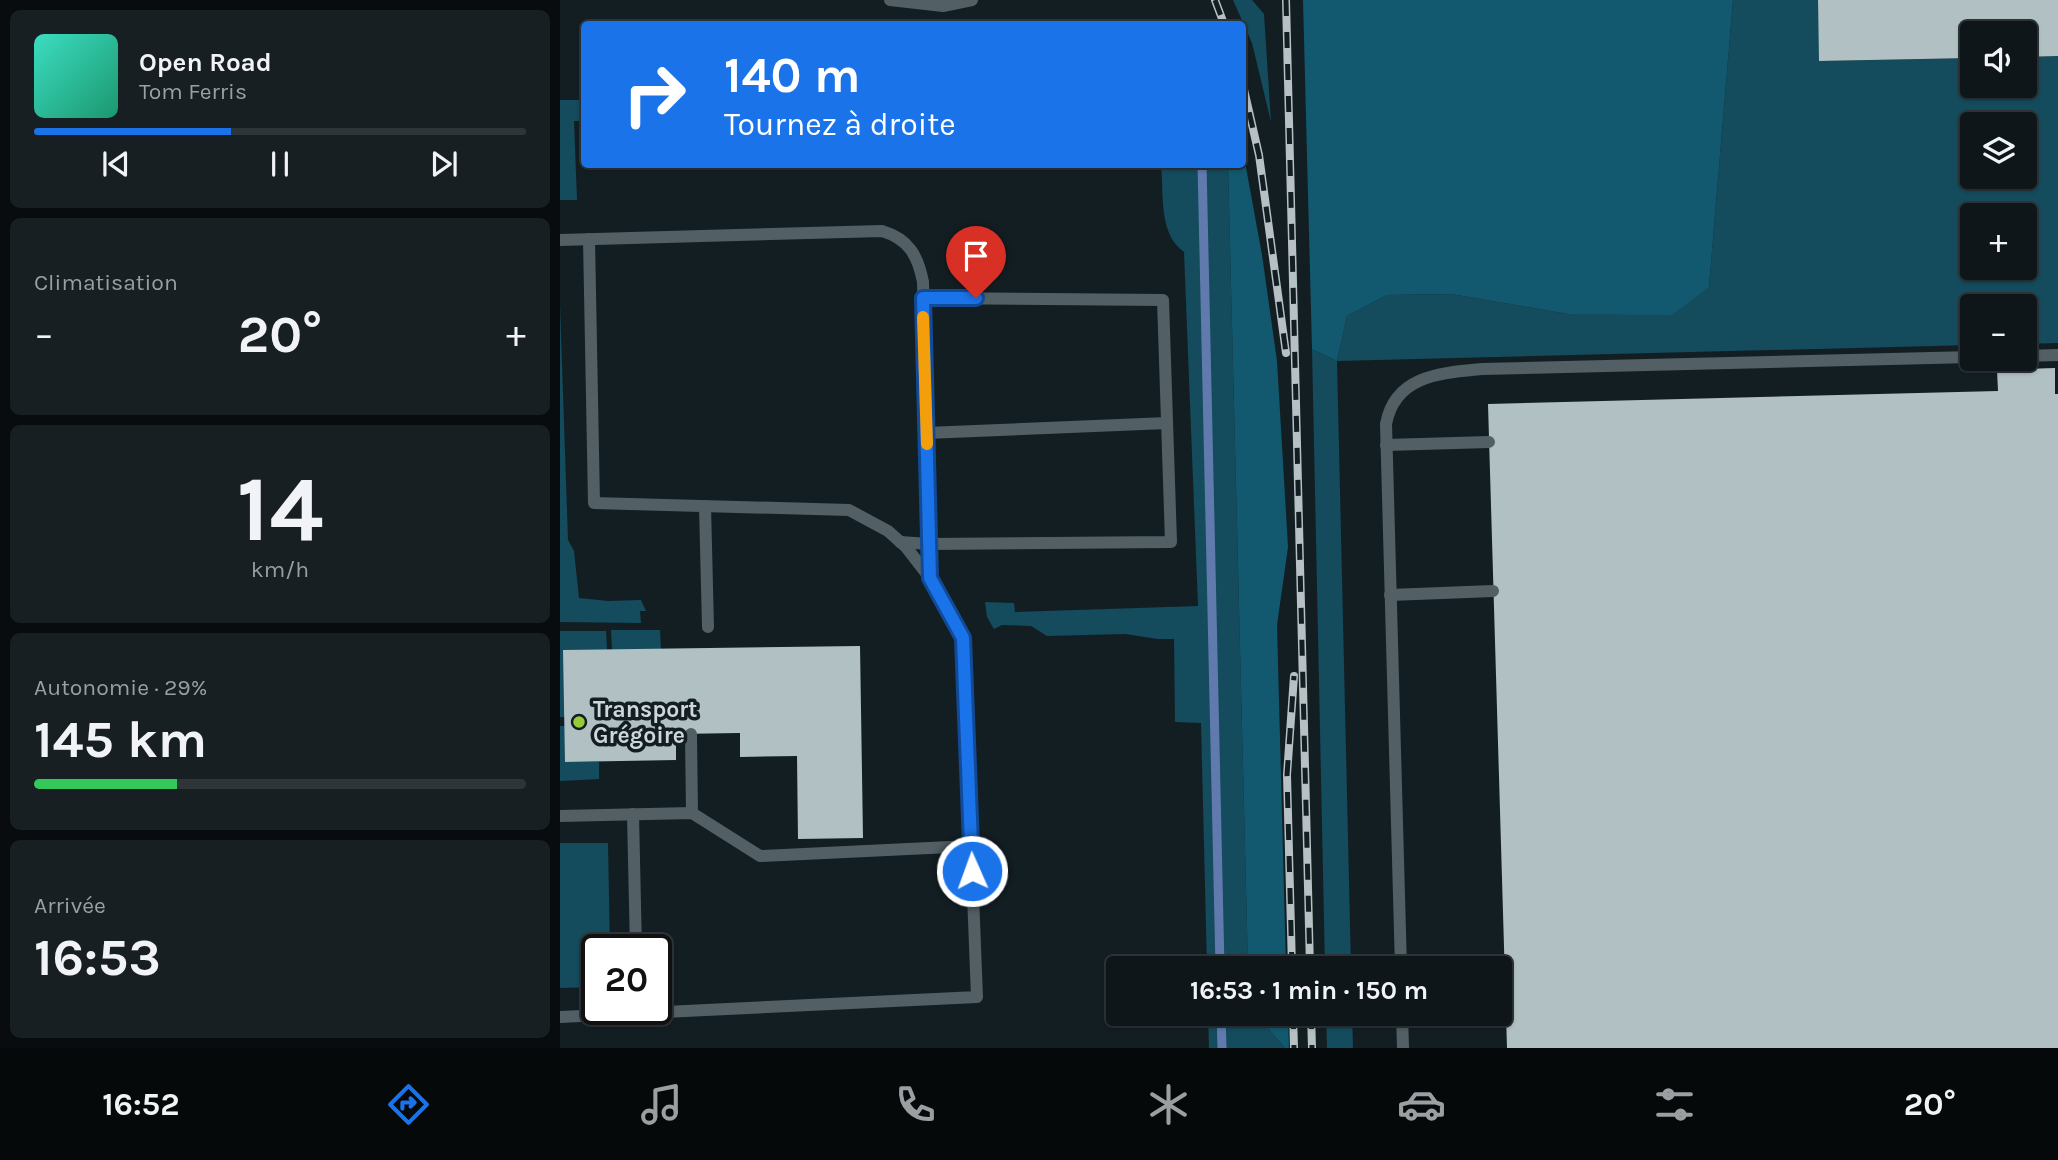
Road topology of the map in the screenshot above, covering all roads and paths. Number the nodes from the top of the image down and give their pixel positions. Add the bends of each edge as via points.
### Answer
1 (890, 0) edge
2 (972, 0) edge
3 (589, 239) junction
4 (560, 240) edge
5 (923, 298) junction
6 (2058, 355) edge
7 (2037, 356) edge
8 (1960, 358) edge
9 (1167, 423) junction
10 (926, 433) junction
11 (1489, 442) dead end
12 (1386, 445) junction
13 (705, 506) junction
14 (900, 542) junction
15 (929, 544) junction
16 (930, 578) junction
17 (1493, 591) dead end
18 (1390, 595) junction
19 (708, 627) dead end
20 (691, 734) dead end
21 (692, 813) junction
22 (633, 814) junction
23 (560, 816) edge
24 (971, 846) junction
25 (636, 934) edge
26 (1401, 956) edge
27 (672, 1011) edge
28 (581, 1016) edge
29 (560, 1017) edge
30 (1402, 1026) edge
31 (1403, 1048) edge

1 - 2 lane via 943,6
3 - 4 lane
3 - 5 lane via 882,232 897,236 912,251 919,264
3 - 13 lane via 594,503
5 - 9 lane via 1163,300
5 - 10 lane
6 - 7 lane
8 - 12 lane via 1482,369 1436,374 1409,385 1395,398 1388,411
9 - 10 lane
9 - 15 lane via 1171,542
10 - 15 lane
11 - 12 lane
12 - 18 lane
13 - 14 lane via 849,510
13 - 19 lane
14 - 15 lane
14 - 16 lane
15 - 16 lane
16 - 24 lane via 963,638
17 - 18 lane
18 - 26 lane
20 - 21 lane
21 - 22 lane
21 - 24 lane via 760,856
22 - 23 lane
22 - 25 lane
24 - 27 lane via 977,998
28 - 29 lane
30 - 31 lane

